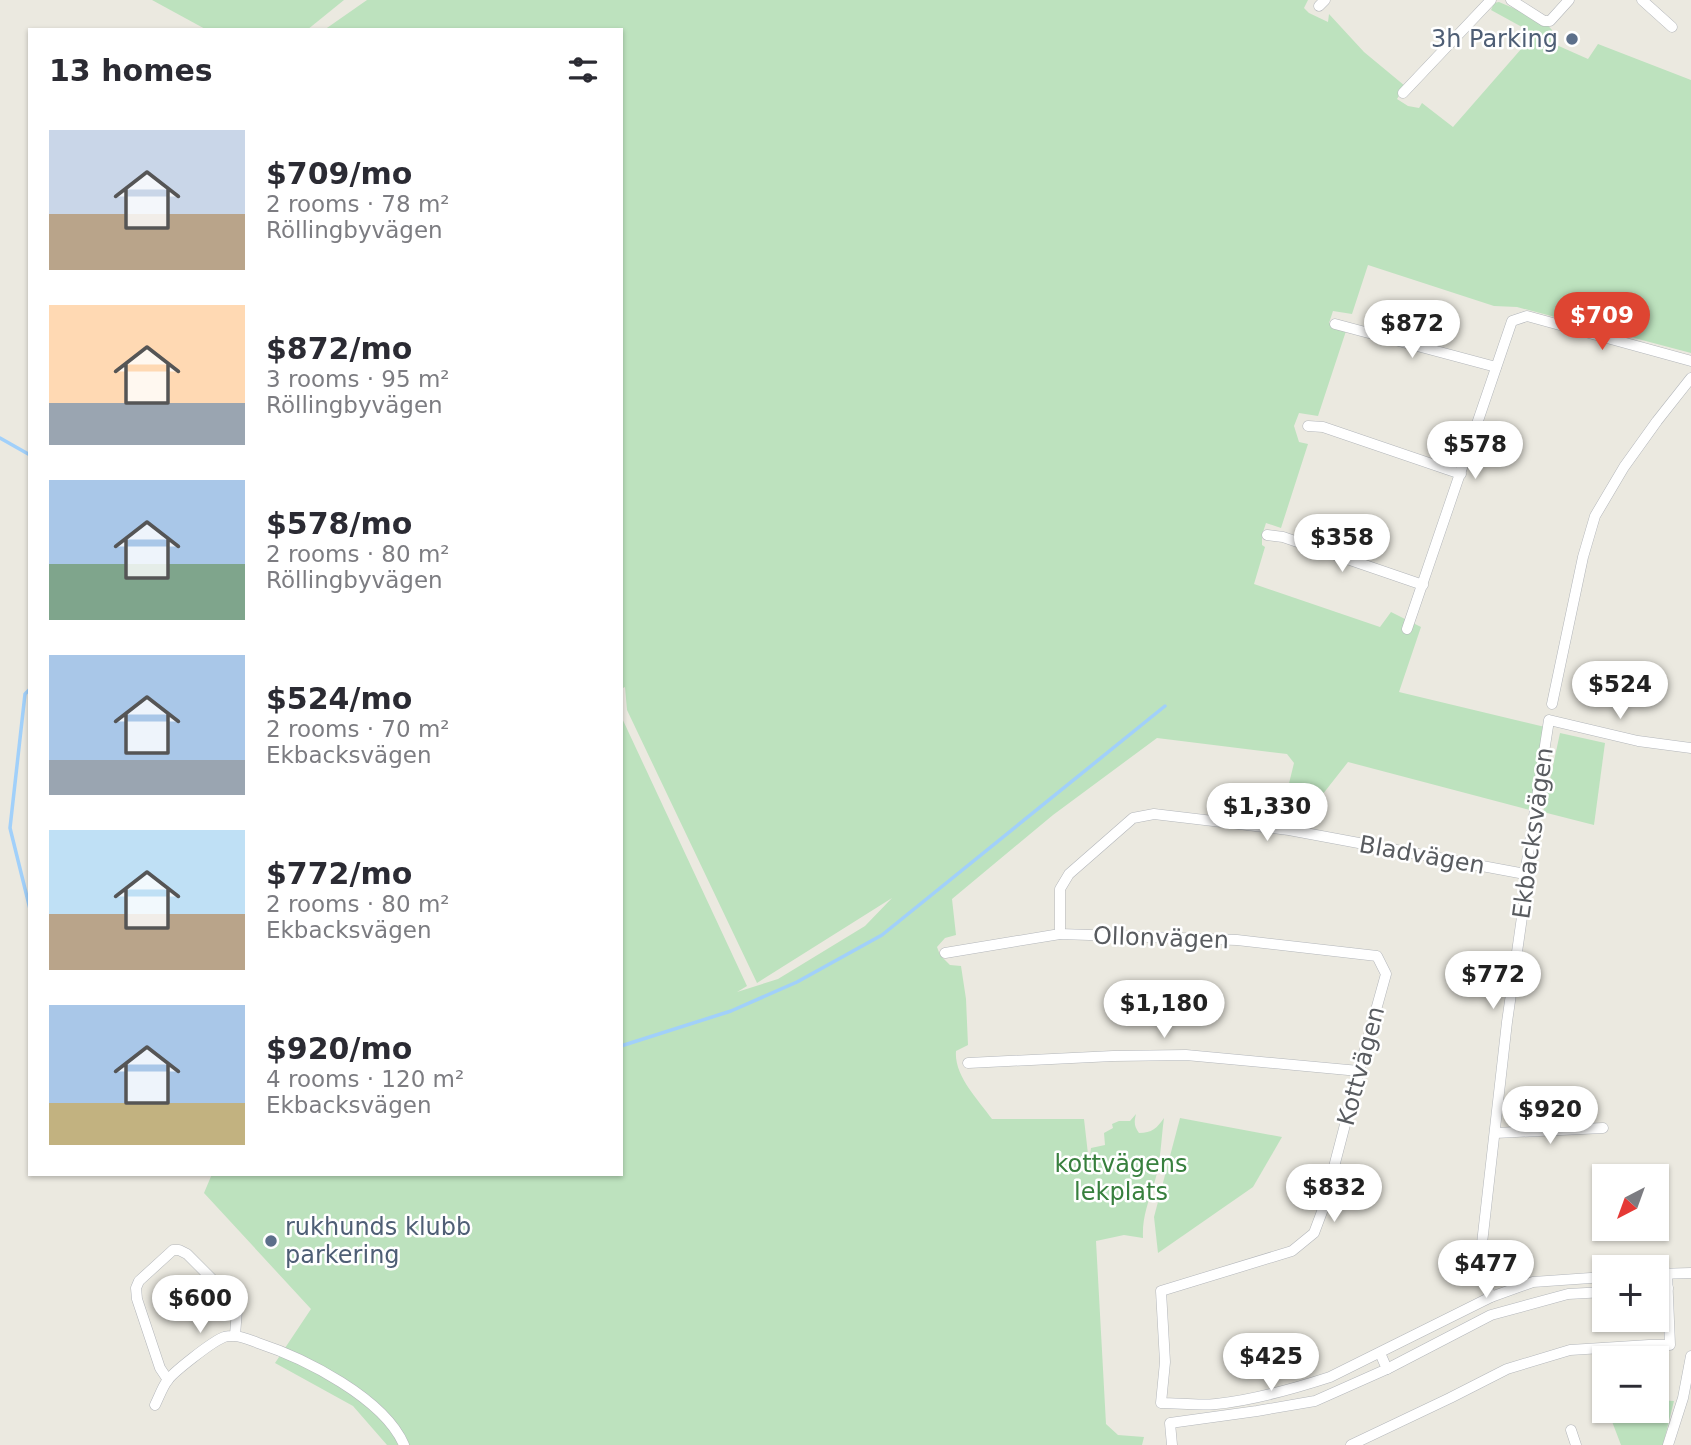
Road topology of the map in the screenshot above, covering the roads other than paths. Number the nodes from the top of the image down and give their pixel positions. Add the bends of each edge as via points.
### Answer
1 (1491, 0) edge
2 (1511, 0) edge
3 (1569, 0) edge
4 (1642, 0) edge
5 (1672, 27) dead end
6 (1403, 93) dead end
7 (1335, 324) dead end
8 (1691, 361) edge
9 (1496, 367) junction
10 (1691, 378) edge
11 (1308, 426) dead end
12 (1461, 474) junction
13 (1267, 535) dead end
14 (1423, 585) junction
15 (1407, 629) dead end
16 (1552, 704) dead end
17 (1691, 748) edge
18 (1525, 874) junction
19 (1060, 934) junction
20 (945, 953) dead end
21 (1377, 956) joint
22 (968, 1063) dead end
23 (1359, 1071) junction
24 (1603, 1128) dead end
25 (1495, 1133) junction
26 (1691, 1273) edge
27 (1669, 1274) edge
28 (1592, 1278) edge
29 (1592, 1293) edge
30 (1491, 1297) junction
31 (1668, 1332) edge
32 (235, 1335) junction
33 (1401, 1343) junction
34 (1380, 1353) junction
35 (1691, 1356) edge
36 (1408, 1358) junction
37 (1387, 1369) junction
38 (168, 1380) junction
39 (155, 1405) dead end
40 (1570, 1430) dead end
41 (404, 1445) edge
42 (1172, 1445) edge
43 (1351, 1445) edge
44 (1576, 1445) edge
45 (1668, 1445) edge

1 - 6 street
2 - 3 street via 1544,21 1550,21
4 - 5 street
7 - 9 street
8 - 9 street via 1527,316 1512,321
9 - 12 street
10 - 16 street via 1650,430 1595,516
11 - 12 street via 1323,427
12 - 14 street
13 - 14 street
14 - 15 street
17 - 18 street, Ekbacksvägen via 1549,720
18 - 19 street, Bladvägen via 1289,830 1154,814 1133,818 1069,874 1059,889
18 - 25 street, Ekbacksvägen
19 - 20 street, Ollonvägen
19 - 21 street, Ollonvägen via 1237,940
21 - 23 street, Kottvägen via 1386,974
22 - 23 street via 1186,1055
23 - 34 street, Kottvägen via 1314,1233 1292,1251 1161,1290 1165,1362 1161,1403 1214,1405 1255,1398 1305,1386
24 - 25 street
25 - 30 street, Ekbacksvägen via 1480,1261
26 - 27 street
28 - 30 street via 1533,1282
29 - 36 street via 1568,1294 1491,1315
30 - 33 street
31 - 43 street via 1670,1345 1570,1350 1507,1369
32 - 38 street via 222,1338
32 - 38 street via 237,1310 231,1298 187,1254 173,1250 136,1288 160,1368
32 - 41 street via 277,1349 346,1385 386,1418
33 - 34 street
33 - 36 street
34 - 37 street
35 - 45 street
36 - 37 street
37 - 42 street via 1315,1401 1170,1423
38 - 39 street
40 - 44 street

